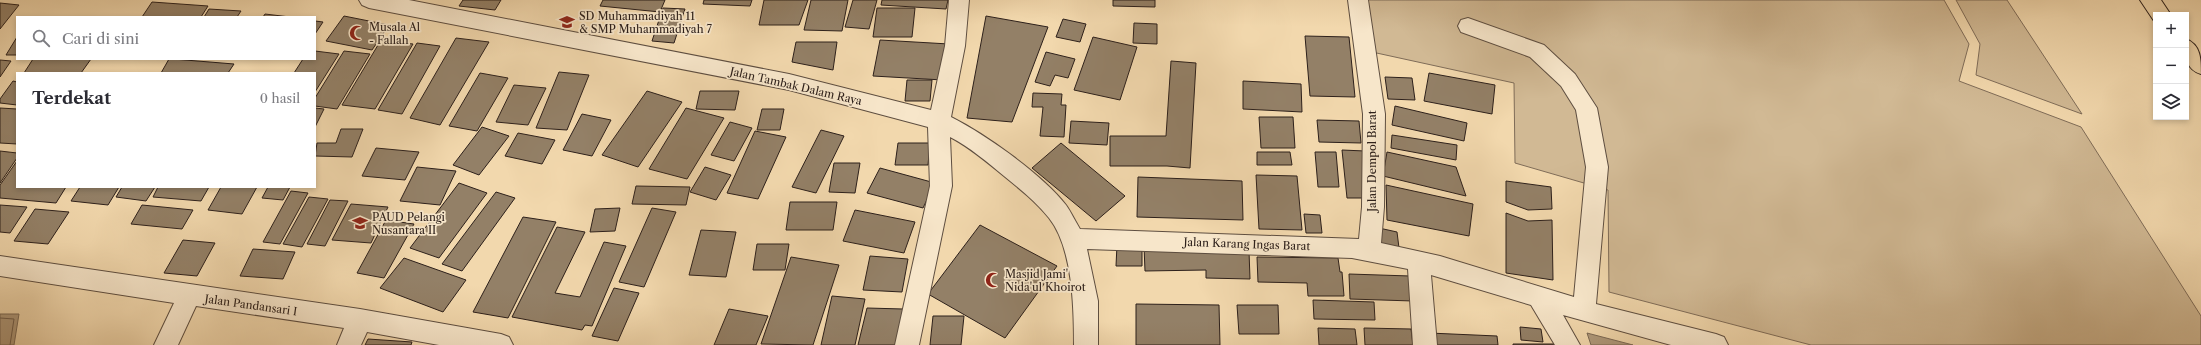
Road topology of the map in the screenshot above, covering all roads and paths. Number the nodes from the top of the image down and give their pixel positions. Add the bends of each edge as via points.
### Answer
1 (369, 0) edge
2 (959, 0) edge
3 (1358, 0) edge
4 (2150, 0) edge
5 (2159, 12) edge
6 (1468, 26) dead end
7 (2187, 48) edge
8 (2201, 66) edge
9 (939, 121) junction
10 (1073, 238) junction
11 (1369, 250) junction
12 (1419, 262) junction
13 (0, 266) edge
14 (189, 296) junction
15 (1539, 297) junction
16 (1584, 311) junction
17 (360, 320) junction
18 (431, 340) edge
19 (166, 345) edge
20 (349, 345) edge
21 (501, 345) edge
22 (907, 345) edge
23 (1086, 345) edge
24 (1425, 345) edge
25 (1568, 345) edge
26 (1716, 345) edge

1 - 9 street, Jalan Tambak Dalam Raya via 789,82
2 - 9 street via 955,46
3 - 11 street, Jalan Dempol Barat via 1374,114 1373,207
4 - 5 highway
6 - 16 street via 1537,51 1568,80 1586,108 1597,167
7 - 8 highway
9 - 10 street, Jalan Tambak Dalam Raya via 964,134 1038,191 1058,212
9 - 22 street via 941,186
10 - 11 street, Jalan Karang Ingas Barat
10 - 23 street, Jalan Tambak Dalam Raya via 1086,301
11 - 12 street, Jalan Karang Ingas Barat
12 - 15 street, Jalan Karang Ingas Barat
12 - 24 street
13 - 14 street, Jalan Pandansari I
14 - 17 street, Jalan Pandansari I
14 - 19 street
15 - 16 street, Jalan Karang Ingas Barat
15 - 25 street
16 - 26 street, Jalan Karang Ingas Barat
17 - 18 street, Jalan Pandansari I
17 - 20 street
18 - 21 street, Jalan Pandansari I

